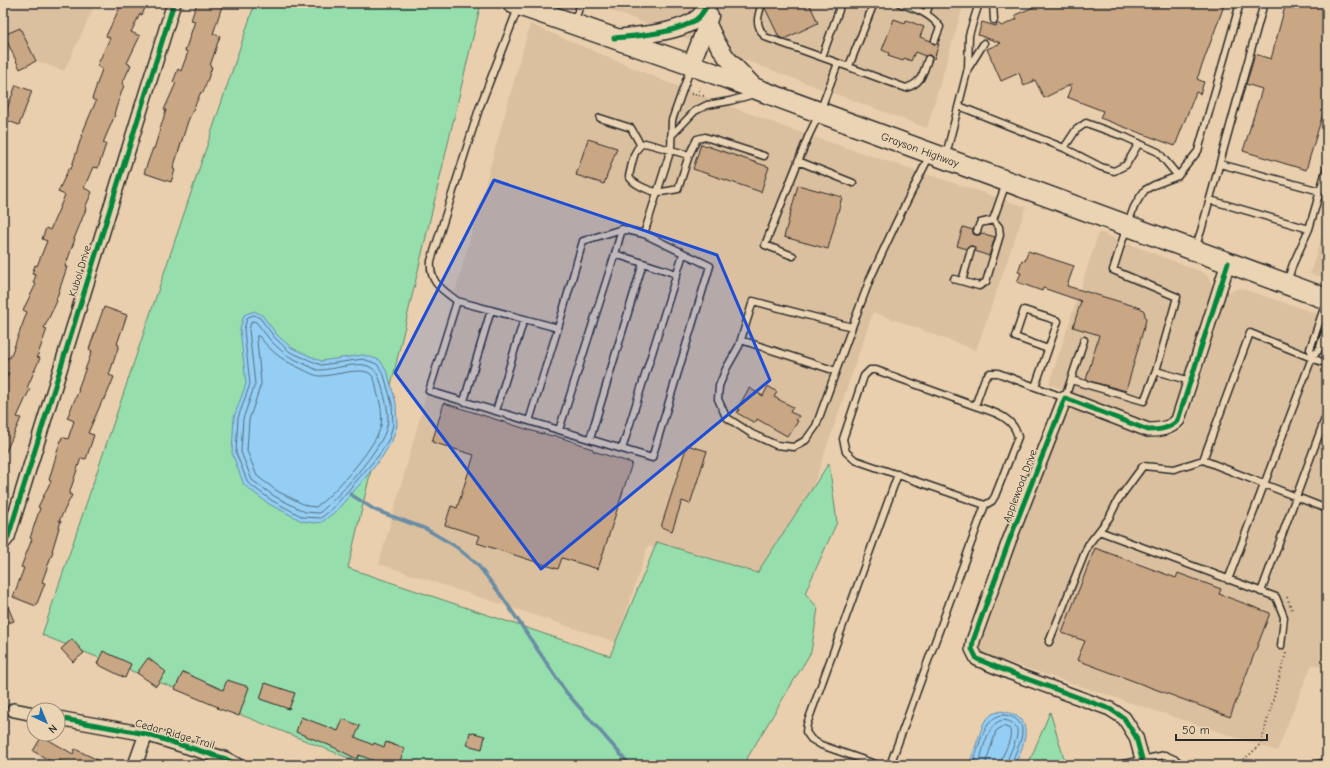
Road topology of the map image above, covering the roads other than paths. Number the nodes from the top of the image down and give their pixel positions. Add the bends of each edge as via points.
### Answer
1 (174, 3) edge
2 (580, 3) edge
3 (709, 3) edge
4 (714, 3) edge
5 (762, 3) edge
6 (839, 3) edge
7 (874, 3) edge
8 (899, 3) edge
9 (930, 3) edge
10 (979, 3) edge
11 (993, 3) edge
12 (1240, 3) edge
13 (1264, 3) edge
14 (516, 4) edge
15 (926, 14) junction
16 (994, 20) dead end
17 (707, 22) junction
18 (573, 23) junction
19 (614, 38) junction
20 (935, 40) dead end
21 (984, 43) dead end
22 (822, 57) junction
23 (928, 59) dead end
24 (838, 63) junction
25 (691, 65) junction
26 (848, 66) junction
27 (968, 68) junction
28 (760, 92) junction
29 (959, 106) junction
30 (819, 114) junction
31 (600, 118) dead end
32 (671, 136) junction
33 (1139, 143) junction
34 (640, 144) junction
35 (1064, 148) junction
36 (671, 149) junction
37 (689, 156) junction
38 (764, 156) dead end
39 (938, 156) junction
40 (798, 161) junction
41 (1220, 164) junction
42 (1327, 167) edge
43 (1178, 176) junction
44 (1006, 181) junction
45 (853, 183) dead end
46 (1320, 191) junction
47 (658, 192) junction
48 (1210, 200) junction
49 (993, 220) junction
50 (1127, 226) junction
51 (622, 229) junction
52 (1309, 229) junction
53 (977, 231) dead end
54 (644, 234) junction
55 (971, 250) dead end
56 (1194, 250) junction
57 (615, 254) junction
58 (684, 254) junction
59 (793, 256) dead end
60 (643, 263) junction
61 (1228, 263) junction
62 (677, 274) junction
63 (954, 279) dead end
64 (962, 281) junction
65 (1286, 284) junction
66 (1327, 300) edge
67 (457, 301) junction
68 (491, 310) junction
69 (524, 319) junction
70 (852, 327) junction
71 (558, 328) junction
72 (1327, 328) edge
73 (741, 340) junction
74 (1084, 340) dead end
75 (1048, 349) junction
76 (1312, 356) junction
77 (1327, 364) edge
78 (836, 371) junction
79 (1156, 371) junction
80 (1071, 380) junction
81 (1190, 381) junction
82 (1035, 387) junction
83 (1065, 398) junction
84 (464, 401) junction
85 (975, 406) junction
86 (496, 411) junction
87 (1327, 413) edge
88 (529, 421) junction
89 (559, 430) junction
90 (590, 439) junction
91 (622, 449) junction
92 (1203, 460) junction
93 (898, 474) junction
94 (1263, 484) junction
95 (1296, 497) junction
96 (985, 504) junction
97 (1327, 509) edge
98 (1099, 531) junction
99 (3, 543) edge
100 (1228, 580) junction
101 (1261, 592) junction
102 (1049, 642) dead end
103 (1281, 646) dead end
104 (14, 710) dead end
105 (26, 712) edge
106 (66, 719) edge
107 (146, 734) junction
108 (1143, 762) edge
109 (1327, 762) edge
110 (135, 765) edge
111 (237, 765) edge
112 (878, 765) edge
113 (890, 765) edge
114 (1120, 765) edge
115 (1182, 765) edge
116 (1313, 765) edge

1 - 99 street, Kubol Drive via 8,537
2 - 18 lane
3 - 19 street via 699,17 683,26 657,33
4 - 17 street
5 - 22 lane via 757,19 759,29 766,37
6 - 22 lane via 839,10
7 - 26 lane
8 - 15 lane
9 - 15 lane
10 - 27 lane via 970,35
11 - 16 lane
12 - 43 lane via 1198,151
13 - 41 lane
14 - 18 main road, Grayson Highway
14 - 67 lane via 479,109 431,261 430,269 434,282
15 - 20 lane via 940,27
17 - 25 street
17 - 28 street via 727,58
18 - 19 main road, Grayson Highway
19 - 25 main road, Grayson Highway
21 - 27 lane
22 - 24 lane
23 - 26 lane via 922,78 915,85 906,88
24 - 26 lane
24 - 30 lane
25 - 28 main road, Grayson Highway
25 - 32 lane via 672,120
27 - 29 lane
28 - 30 main road, Grayson Highway
28 - 32 lane via 707,105 695,111
29 - 35 lane
29 - 39 lane
30 - 39 main road, Grayson Highway
30 - 40 lane
31 - 34 lane via 631,128
32 - 36 lane
33 - 35 lane via 1086,123 1076,130
33 - 35 lane via 1126,165 1114,171 1100,167
33 - 43 lane via 1158,152
34 - 36 lane via 645,142
34 - 47 lane via 629,176 630,180
36 - 37 lane
36 - 47 lane
37 - 38 lane via 697,139 705,137
37 - 47 lane via 678,189
39 - 44 main road, Grayson Highway
39 - 70 lane via 897,221 870,279
40 - 45 lane
40 - 59 lane via 765,244
41 - 46 lane
41 - 48 lane
42 - 46 lane
43 - 50 lane via 1145,190 1134,207
44 - 49 lane
44 - 50 main road, Grayson Highway
46 - 52 lane
47 - 54 lane
48 - 52 lane
48 - 56 lane
49 - 53 lane via 980,223
49 - 64 lane via 999,227 1000,235 986,282 979,286
50 - 56 main road, Grayson Highway
50 - 79 lane via 1113,270 1178,297
51 - 54 lane
51 - 57 lane
51 - 71 lane via 583,241
52 - 65 lane
54 - 58 lane
55 - 64 lane
56 - 61 main road, Grayson Highway
57 - 60 lane
57 - 89 lane
58 - 62 lane
58 - 91 lane via 710,266 652,458
60 - 62 lane
60 - 90 lane
61 - 65 main road, Grayson Highway
61 - 81 street
62 - 91 lane
63 - 64 lane
65 - 66 main road, Grayson Highway
66 - 76 lane via 1310,349
67 - 68 lane
67 - 84 lane via 429,391
68 - 69 lane
68 - 84 lane
69 - 71 lane
69 - 86 lane
70 - 73 lane via 753,301
70 - 78 lane
71 - 88 lane
72 - 76 lane via 1318,351
73 - 78 lane
73 - 78 lane via 719,386 718,399 726,417 752,434 776,445 794,447 806,440 816,426
74 - 80 lane
75 - 75 lane via 1058,322 1024,310 1015,337
75 - 82 lane
76 - 77 lane
76 - 92 lane via 1250,333
76 - 94 lane
79 - 80 lane via 1144,401
79 - 81 lane
80 - 83 lane
81 - 83 street via 1178,420 1174,425 1158,430 1148,430
82 - 83 lane
82 - 85 lane via 998,373 990,373 985,378
83 - 108 street, Applewood Drive via 1009,541 972,649 977,659 985,663 1110,709 1124,718 1136,737
84 - 86 lane
85 - 93 lane via 870,370 864,376 843,438 846,452 856,460
85 - 96 lane via 1011,422 1018,436 995,496 992,501
86 - 88 lane
87 - 95 lane
88 - 89 lane
89 - 90 lane
90 - 91 lane
92 - 94 lane
92 - 98 lane via 1174,468 1143,466
93 - 96 lane
93 - 112 lane via 806,732 822,745
94 - 95 lane
94 - 100 lane
95 - 97 lane
95 - 101 lane
96 - 113 lane
98 - 100 lane
98 - 102 lane via 1088,545
100 - 101 lane
101 - 103 lane via 1276,598 1284,617
104 - 105 street
106 - 107 street, Cedar Ridge Trail
107 - 110 street
107 - 111 street, Cedar Ridge Trail
108 - 114 lane
108 - 115 lane via 1165,755
109 - 116 lane

